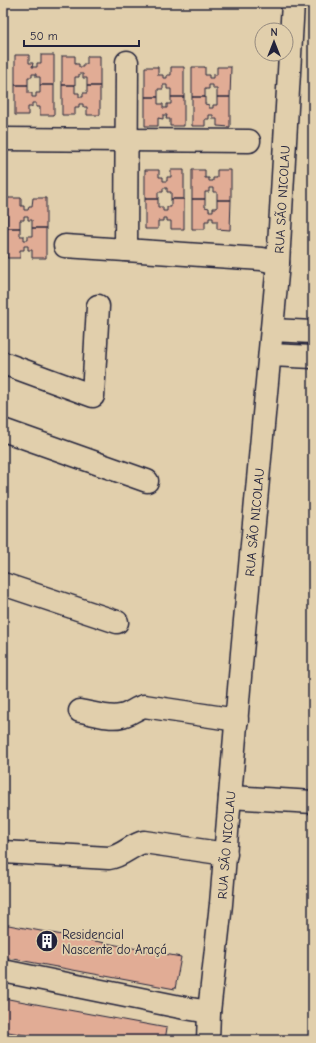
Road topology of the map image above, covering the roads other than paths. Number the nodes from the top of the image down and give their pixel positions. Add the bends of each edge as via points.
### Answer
1 (293, 3) edge
2 (127, 62) dead end
3 (3, 139) edge
4 (126, 140) junction
5 (249, 141) dead end
6 (65, 246) dead end
7 (126, 250) junction
8 (278, 263) junction
9 (98, 306) dead end
10 (272, 330) junction
11 (313, 332) edge
12 (270, 355) junction
13 (313, 357) edge
14 (3, 363) edge
15 (3, 430) edge
16 (147, 481) dead end
17 (3, 584) edge
18 (117, 622) dead end
19 (80, 711) dead end
20 (237, 720) junction
21 (230, 797) junction
22 (313, 802) edge
23 (3, 852) edge
24 (226, 854) junction
25 (3, 971) edge
26 (209, 1012) junction
27 (208, 1040) edge

1 - 8 street, RUA SÃO NICOLAU
2 - 4 street
3 - 4 street
4 - 5 street
4 - 7 street
6 - 7 street
7 - 8 street via 262,259
8 - 10 street, RUA SÃO NICOLAU
9 - 14 street via 93,396
10 - 11 street
10 - 12 street, RUA SÃO NICOLAU
12 - 13 street
12 - 20 street, RUA SÃO NICOLAU
15 - 16 street
17 - 18 street
19 - 20 street via 121,716 144,706
20 - 21 street, RUA SÃO NICOLAU
21 - 22 street
21 - 24 street, RUA SÃO NICOLAU
23 - 24 street via 109,858 116,857 144,842
24 - 26 street, RUA SÃO NICOLAU
25 - 26 street
26 - 27 street, RUA SÃO NICOLAU

